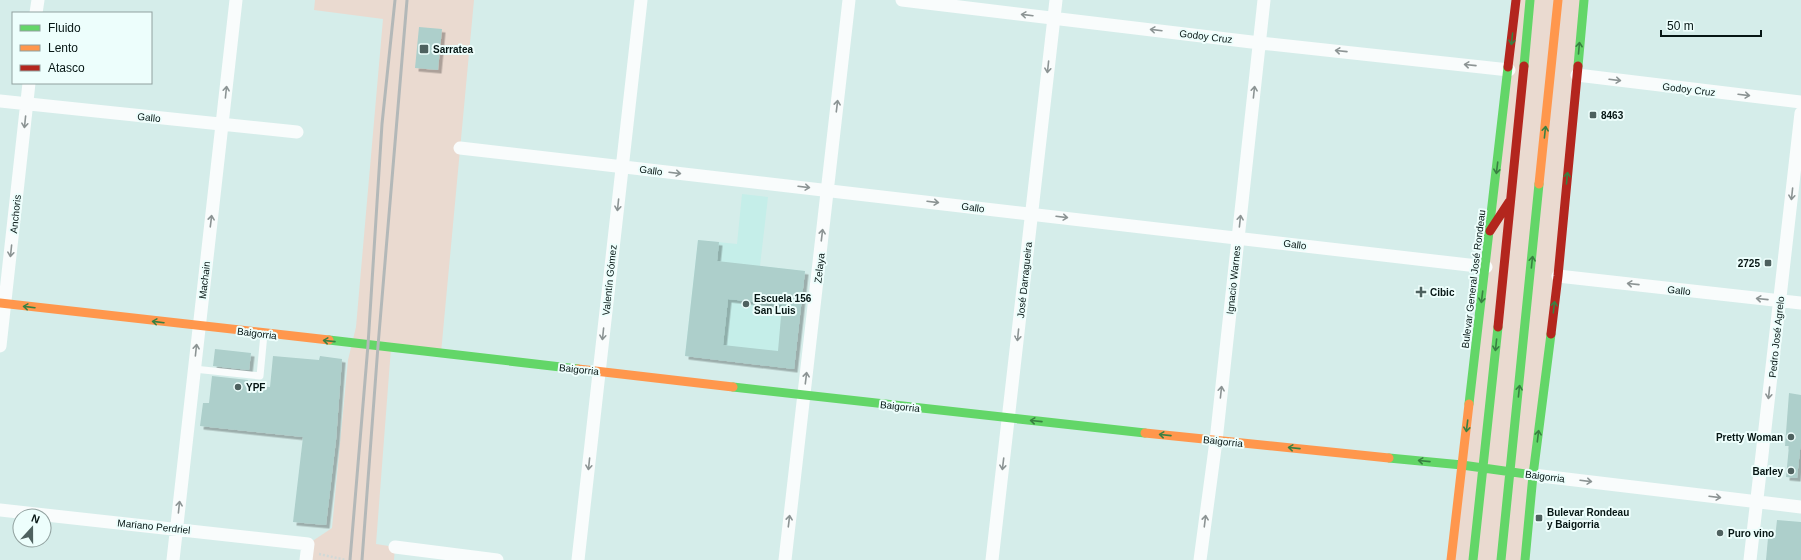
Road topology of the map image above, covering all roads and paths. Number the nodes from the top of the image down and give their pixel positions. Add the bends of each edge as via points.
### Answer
1 (38, 0) edge
2 (236, 0) edge
3 (641, 0) edge
4 (849, 0) edge
5 (902, 0) edge
6 (1056, 0) edge
7 (1264, 0) edge
8 (1516, 0) edge
9 (1530, 0) edge
10 (1558, 0) edge
11 (1584, 0) edge
12 (36, 12) edge
13 (1054, 18) junction
14 (1260, 42) junction
15 (1509, 70) junction
16 (1577, 75) junction
17 (29, 84) edge
18 (0, 101) edge
19 (1801, 102) edge
20 (27, 104) junction
21 (1801, 114) edge
22 (222, 124) junction
23 (297, 132) dead end
24 (460, 148) dead end
25 (622, 166) junction
26 (828, 190) junction
27 (1510, 200) junction
28 (1032, 214) junction
29 (1490, 231) junction
30 (1238, 238) junction
31 (1486, 267) junction
32 (1558, 276) junction
33 (1780, 301) junction
34 (1801, 303) edge
35 (3, 304) edge
36 (198, 326) junction
37 (264, 334) junction
38 (0, 346) edge
39 (194, 369) junction
40 (599, 371) junction
41 (804, 396) junction
42 (1008, 418) junction
43 (1216, 440) junction
44 (1462, 465) junction
45 (1484, 468) junction
46 (1511, 472) junction
47 (1533, 475) junction
48 (1757, 503) junction
49 (1801, 508) edge
50 (0, 510) edge
51 (177, 528) junction
52 (308, 544) junction
53 (395, 547) dead end
54 (173, 560) edge
55 (306, 560) edge
56 (346, 560) edge
57 (497, 560) edge
58 (578, 560) edge
59 (785, 560) edge
60 (992, 560) edge
61 (1200, 560) edge
62 (1451, 560) edge
63 (1473, 560) edge
64 (1501, 560) edge
65 (1525, 560) edge
66 (1750, 560) edge

1 - 12 street
22 -> 2 street, Machain
3 - 25 street, Valentín Gómez
26 -> 4 street, Zelaya
13 -> 5 street, Godoy Cruz
6 - 13 street, José Darragueira
7 - 14 street, Ignacio Warnes
8 -> 15 main road, Bulevar General José Rondeau
9 - 27 main road
46 -> 10 main road
16 -> 11 main road
14 -> 13 street, Godoy Cruz
13 -> 28 street, José Darragueira
15 -> 14 street, Godoy Cruz
30 -> 14 street, Ignacio Warnes
15 -> 29 main road, Bulevar General José Rondeau
16 -> 19 street, Godoy Cruz
32 -> 16 main road
17 - 20 street, Anchoris
18 - 20 street, Gallo
20 - 22 street, Gallo
20 -> 35 street, Anchoris
21 -> 33 street, Pedro José Agrelo
22 - 23 street, Gallo
36 -> 22 street, Machain
24 - 25 street, Gallo
25 -> 26 street, Gallo
25 -> 40 street, Valentín Gómez
26 -> 28 street, Gallo
41 -> 26 street, Zelaya
27 - 29 main road
27 -> 45 main road
28 -> 30 street, Gallo
28 -> 42 street, José Darragueira
29 - 31 main road, Bulevar General José Rondeau
30 - 31 street, Gallo
43 -> 30 street, Ignacio Warnes
31 -> 44 main road, Bulevar General José Rondeau
33 -> 32 street, Gallo
47 -> 32 main road
33 - 34 street, Gallo
33 -> 48 street, Pedro José Agrelo
36 -> 35 main road, Baigorria
35 - 38 street, Anchoris
36 - 37 main road, Baigorria
39 -> 36 street, Machain
37 - 39 lane via 260,376
40 -> 37 main road, Baigorria
51 -> 39 street, Machain
40 - 41 main road, Baigorria
40 -> 58 street, Valentín Gómez
41 - 42 main road, Baigorria
59 -> 41 street, Zelaya
43 -> 42 main road, Baigorria
42 -> 60 street, José Darragueira
44 -> 43 main road, Baigorria
61 -> 43 street, Ignacio Warnes
44 - 45 main road, Baigorria
44 - 62 main road, Bulevar General José Rondeau
45 - 46 main road, Baigorria
45 - 63 main road
46 - 47 main road, Baigorria
46 - 64 main road
47 -> 48 street, Baigorria
47 - 65 main road
48 - 49 street, Baigorria
48 - 66 street, Pedro José Agrelo
50 - 51 street, Mariano Perdriel
51 - 52 street, Mariano Perdriel
51 - 54 street, Machain
52 - 55 street
52 - 56 path via 319,555
53 - 57 street

